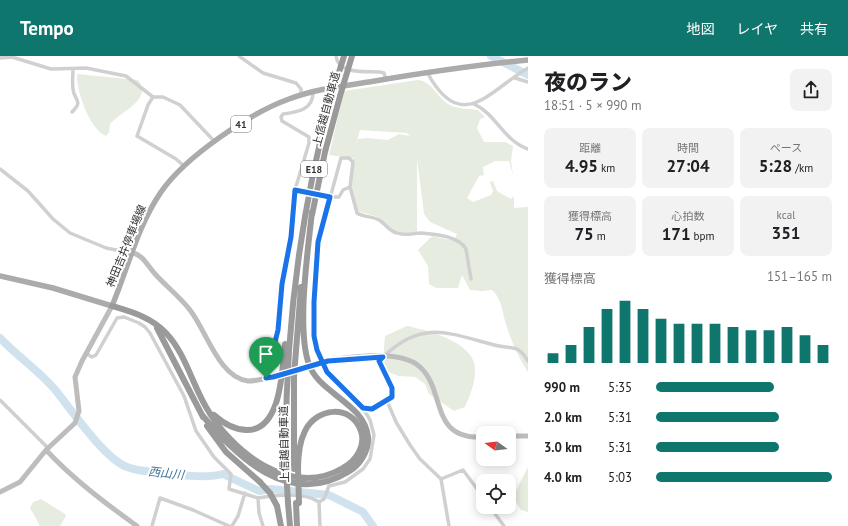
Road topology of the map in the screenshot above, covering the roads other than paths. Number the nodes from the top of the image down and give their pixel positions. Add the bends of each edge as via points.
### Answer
1 (239, 56) edge
2 (336, 56) edge
3 (344, 56) edge
4 (352, 56) edge
5 (0, 58) edge
6 (528, 60) edge
7 (527, 68) edge
8 (73, 69) junction
9 (427, 72) junction
10 (515, 78) junction
11 (386, 79) junction
12 (528, 82) edge
13 (313, 91) junction
14 (301, 95) junction
15 (153, 97) junction
16 (474, 104) junction
17 (72, 112) dead end
18 (215, 142) junction
19 (528, 149) edge
20 (184, 166) junction
21 (0, 171) edge
22 (350, 187) junction
23 (297, 190) junction
24 (328, 197) junction
25 (312, 212) junction
26 (299, 244) junction
27 (132, 253) junction
28 (0, 276) edge
29 (471, 279) dead end
30 (112, 306) junction
31 (148, 319) junction
32 (87, 354) junction
33 (383, 357) junction
34 (528, 361) edge
35 (324, 362) junction
36 (266, 378) junction
37 (0, 400) edge
38 (202, 400) junction
39 (387, 401) junction
40 (363, 408) junction
41 (202, 415) junction
42 (516, 436) edge
43 (528, 436) edge
44 (476, 437) edge
45 (47, 449) junction
46 (296, 469) junction
47 (442, 479) junction
48 (476, 488) edge
49 (0, 492) edge
50 (245, 493) junction
51 (258, 498) junction
52 (319, 502) junction
53 (297, 503) junction
54 (495, 514) edge
55 (137, 526) edge
56 (152, 526) edge
57 (229, 526) edge
58 (232, 526) edge
59 (263, 526) edge
60 (281, 526) edge
61 (290, 526) edge
62 (297, 526) edge
63 (300, 526) edge
64 (320, 526) edge
65 (449, 526) edge
66 (504, 526) edge

1 - 14 street via 263,73 296,84 301,89
2 - 11 street via 338,64 342,67 384,73
3 - 26 highway, 上信越自動車道 / E18, bridge via 311,180
4 - 25 highway, 上信越自動車道 / E18, bridge
5 - 8 street via 12,57 51,69
6 - 9 main road, 神田吉井停車場線 / 41
7 - 10 street
8 - 15 street via 86,68 126,76
8 - 17 street via 73,89 78,101
9 - 11 main road, 神田吉井停車場線 / 41
9 - 16 street via 432,83 448,99 464,105
10 - 12 street
10 - 16 street
11 - 13 main road, 神田吉井停車場線 / 41
13 - 14 main road, 神田吉井停車場線 / 41
13 - 23 street via 312,101 305,110 281,116 282,121 309,137
14 - 18 main road, 神田吉井停車場線 / 41 via 265,109
15 - 18 street via 163,97 180,104
15 - 20 street via 137,136 176,158
16 - 19 street via 481,108 514,143
18 - 20 main road, 神田吉井停車場線 / 41
20 - 27 main road, 神田吉井停車場線 / 41 via 168,183 152,207
21 - 27 street via 28,191 57,224 70,233 106,248
22 - 24 street via 343,190 339,197
22 - 24 street via 353,162 349,158 341,158
22 - 29 street via 356,212 376,218 392,232 437,235 464,246
23 - 24 street, bridge
23 - 36 street via 282,284 278,330
24 - 35 street via 318,242 314,302 314,336 317,350
25 - 41 highway via 304,308 306,355 316,377 364,423 368,437 365,453 357,465 335,478 310,483 284,480 266,473 242,457
25 - 46 highway, 上信越自動車道 / E18 via 296,342
26 - 38 highway via 279,392 267,422 256,429 237,429 218,418
26 - 61 highway, 上信越自動車道 / E18, bridge via 288,341 286,400 286,468
27 - 30 main road, 神田吉井停車場線 / 41
27 - 36 street via 138,254 191,311 228,371 247,381
28 - 30 main road via 53,288
30 - 31 highway
30 - 32 street
31 - 38 highway via 165,332 174,344
31 - 41 highway via 164,340
32 - 45 street via 75,377 79,403 78,417 75,423
32 - 50 street via 92,357 96,355 117,318 124,318 145,327 184,396 196,431 214,457 231,474 229,489
33 - 34 street via 410,337 440,331 521,351
33 - 35 street
33 - 39 street via 379,361 393,392
33 - 44 street via 410,360 420,366 430,381 438,408 448,424 460,434
35 - 36 street, bridge
35 - 40 street via 327,372
37 - 45 street
38 - 46 highway via 220,428 244,452 270,469 296,477 322,476 352,462 360,451 362,438 354,419 342,412 334,411 315,418 302,439
39 - 40 street via 372,409
39 - 47 street via 410,445 420,459
40 - 52 street via 374,435 370,459 354,477 329,486 324,499
41 - 60 highway, bridge via 219,444 270,493 277,506
42 - 43 street
45 - 49 street via 20,482
45 - 55 street via 59,464
46 - 53 highway, 上信越自動車道 / E18
47 - 48 street via 463,470
47 - 65 street
50 - 51 street
50 - 58 street
51 - 52 street via 282,495 315,499
51 - 59 street
52 - 64 street
53 - 62 highway, 上信越自動車道 / E18
53 - 63 highway
54 - 66 street
56 - 57 street via 160,498

